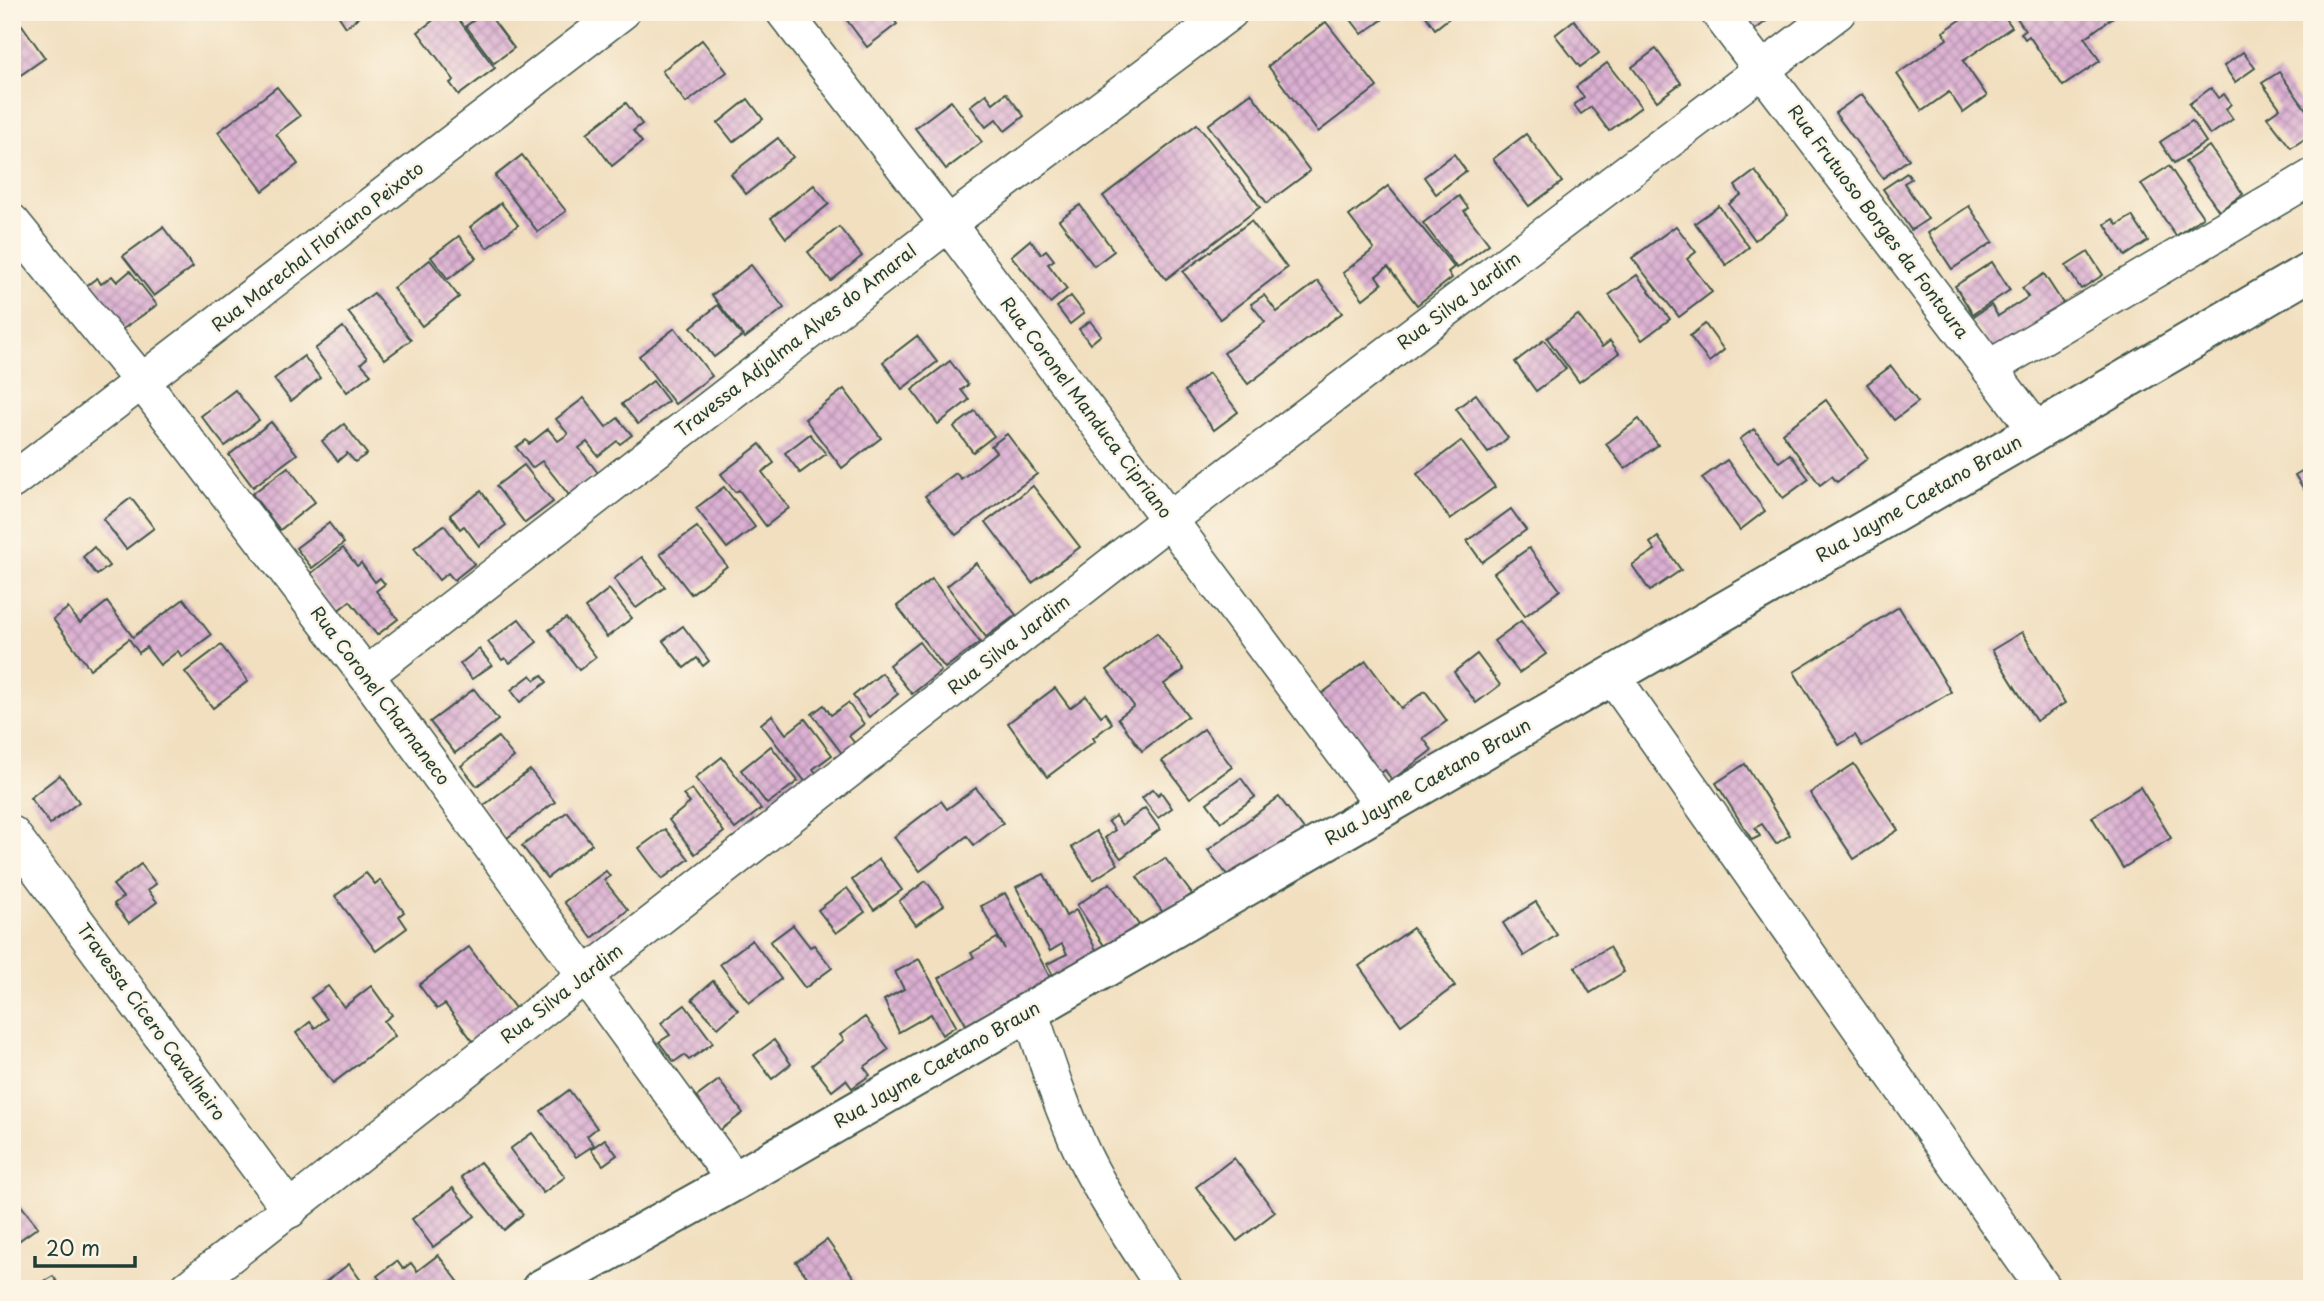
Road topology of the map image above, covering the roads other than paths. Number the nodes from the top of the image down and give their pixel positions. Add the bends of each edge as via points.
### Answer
1 (622, 12) edge
2 (784, 12) edge
3 (1230, 12) edge
4 (1718, 12) edge
5 (1838, 12) edge
6 (1762, 71) junction
7 (2312, 177) edge
8 (12, 222) edge
9 (948, 224) junction
10 (2312, 270) edge
11 (1989, 368) junction
12 (143, 383) junction
13 (2038, 432) junction
14 (12, 481) edge
15 (1170, 520) junction
16 (366, 675) junction
17 (1612, 676) junction
18 (1384, 807) junction
19 (12, 835) edge
20 (586, 975) junction
21 (1030, 1011) junction
22 (735, 1181) junction
23 (290, 1210) junction
24 (187, 1289) edge
25 (541, 1289) edge
26 (1165, 1289) edge
27 (2044, 1289) edge

1 - 12 street, Rua Marechal Floriano Peixoto
2 - 9 street, Rua Coronel Manduca Cipriano
3 - 9 street, Travessa Adjalma Alves do Amaral
4 - 6 street, Rua Frutuoso Borges da Fontoura
5 - 6 street, Rua Silva Jardim
6 - 11 street, Rua Frutuoso Borges da Fontoura
6 - 15 street, Rua Silva Jardim
7 - 11 street
8 - 12 street, Rua Coronel Charnaneco
9 - 15 street, Rua Coronel Manduca Cipriano
9 - 16 street, Travessa Adjalma Alves do Amaral
10 - 13 street, Rua Jayme Caetano Braun
11 - 13 street, Rua Frutuoso Borges da Fontoura
12 - 14 street, Rua Marechal Floriano Peixoto
12 - 16 street, Rua Coronel Charnaneco
13 - 17 street, Rua Jayme Caetano Braun
15 - 18 street, Rua Coronel Manduca Cipriano
15 - 20 street, Rua Silva Jardim
16 - 20 street, Rua Coronel Charnaneco
17 - 18 street, Rua Jayme Caetano Braun
17 - 27 street
18 - 21 street, Rua Jayme Caetano Braun
19 - 23 street, Travessa Cícero Cavalheiro
20 - 22 street, Rua Coronel Charnaneco
20 - 23 street, Rua Silva Jardim
21 - 22 street, Rua Jayme Caetano Braun
21 - 26 street via 1085,1157
22 - 25 street, Rua Jayme Caetano Braun
23 - 24 street, Rua Silva Jardim

